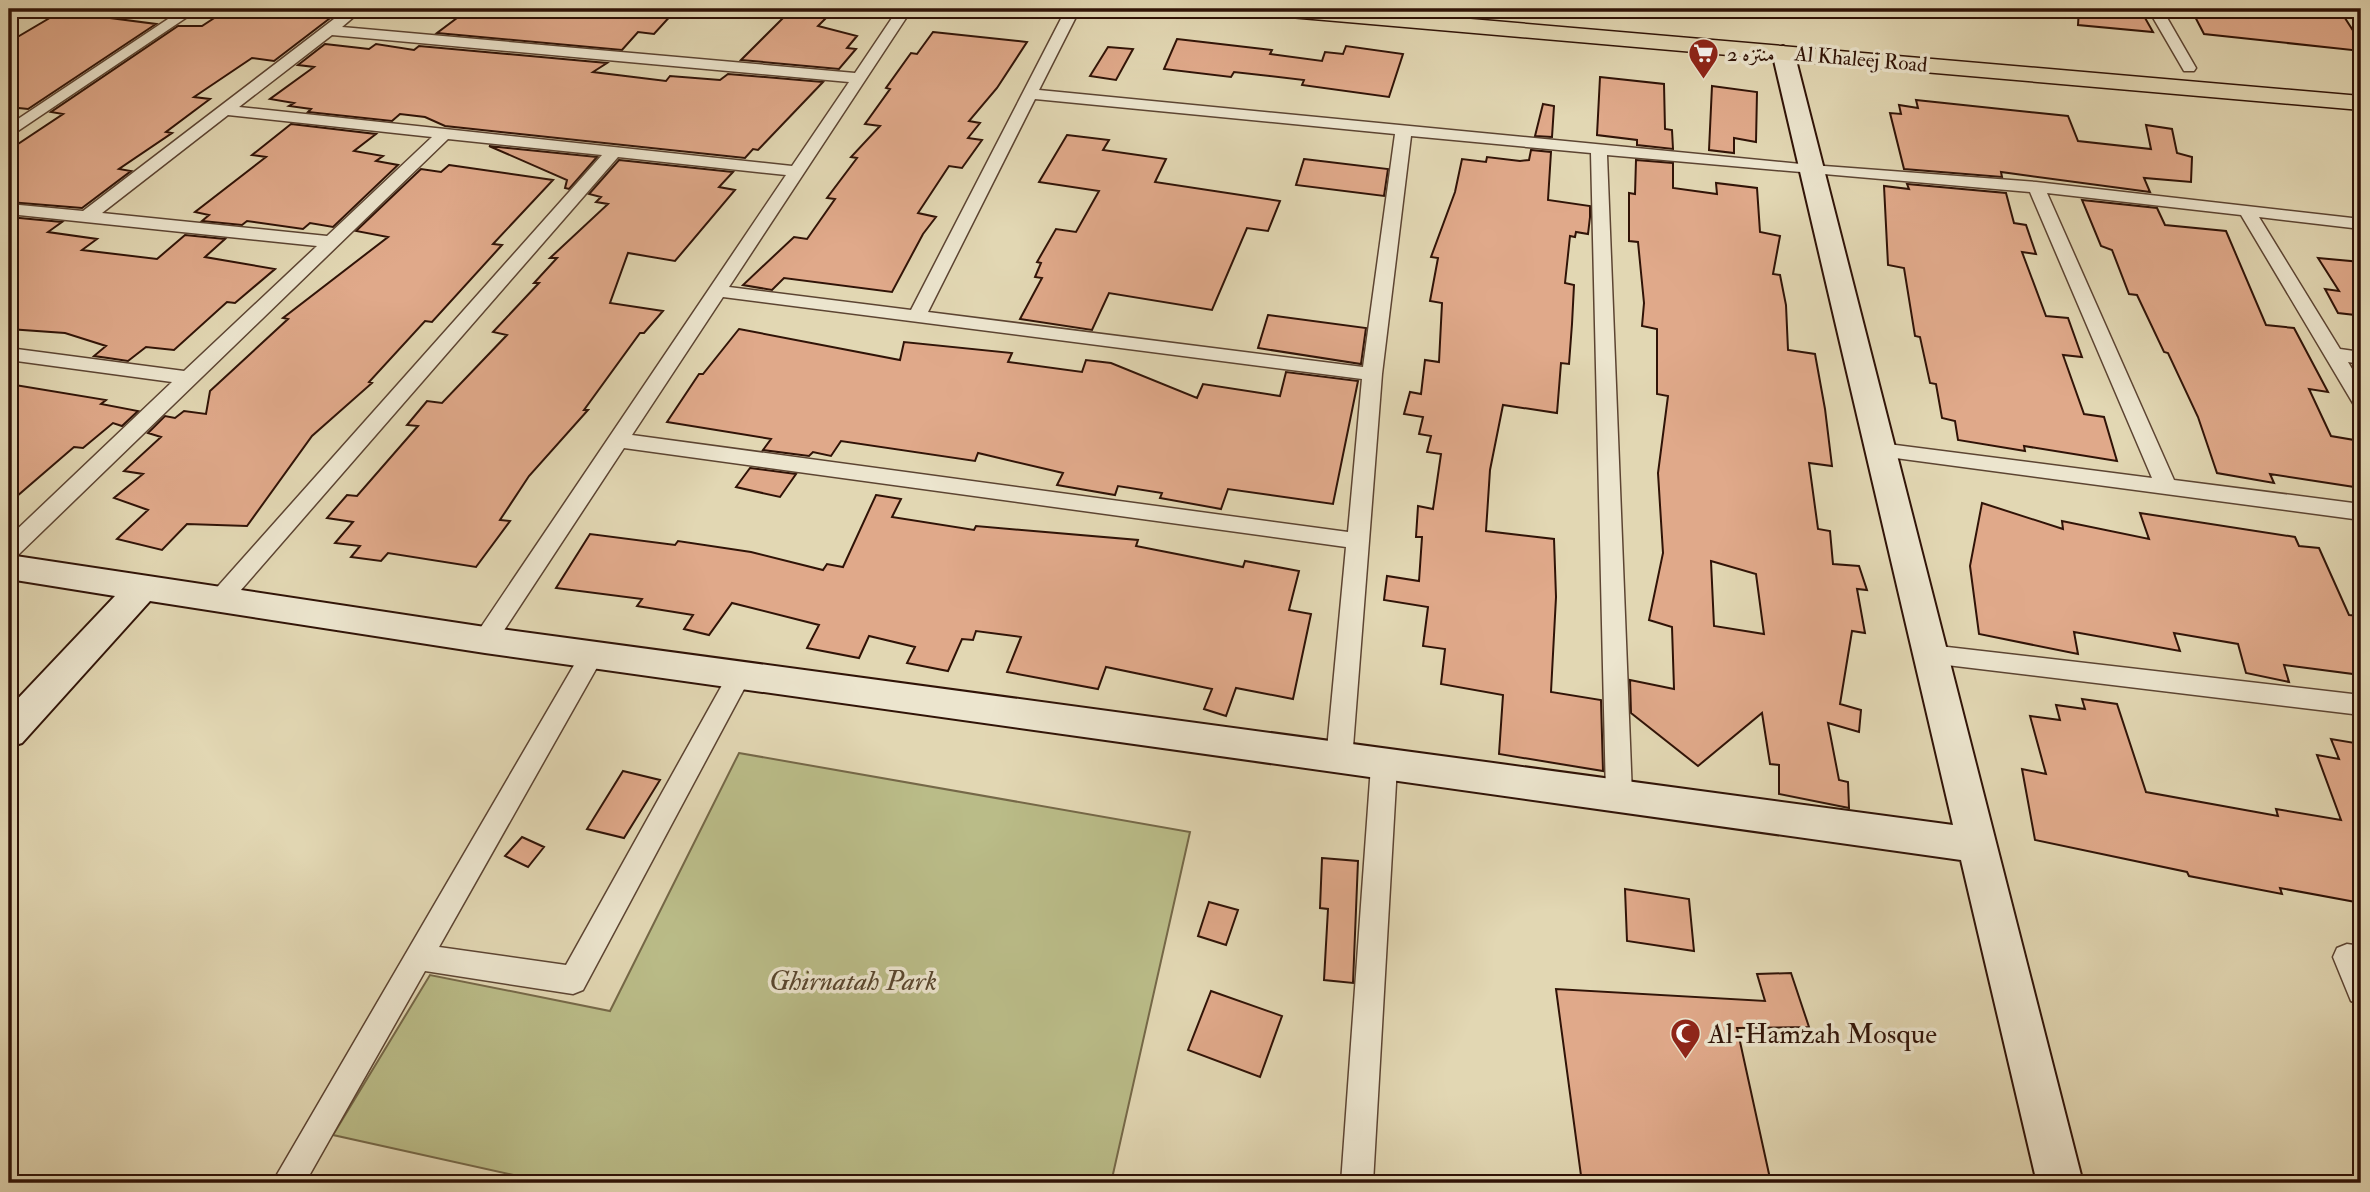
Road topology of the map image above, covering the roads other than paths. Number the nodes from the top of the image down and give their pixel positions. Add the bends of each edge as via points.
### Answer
1 (19, 9) edge
2 (192, 9) edge
3 (356, 9) edge
4 (905, 9) edge
5 (1073, 9) edge
6 (1278, 9) edge
7 (1503, 9) edge
8 (2155, 9) edge
9 (9, 15) edge
10 (327, 30) junction
11 (1783, 52) junction
12 (2189, 68) junction
13 (860, 78) junction
14 (2361, 83) edge
15 (1029, 94) junction
16 (2361, 103) edge
17 (223, 110) junction
18 (1404, 130) junction
19 (9, 132) edge
20 (443, 135) junction
21 (1599, 149) junction
22 (612, 152) junction
23 (1811, 170) junction
24 (797, 171) junction
25 (2036, 187) junction
26 (9, 209) edge
27 (2247, 212) junction
28 (84, 219) junction
29 (2361, 224) edge
30 (330, 242) junction
31 (717, 291) junction
32 (917, 316) junction
33 (9, 354) edge
34 (2332, 354) junction
35 (2361, 358) edge
36 (1372, 374) junction
37 (188, 378) junction
38 (2361, 400) edge
39 (618, 440) junction
40 (1880, 450) junction
41 (2166, 486) junction
42 (2361, 512) edge
43 (1358, 541) junction
44 (9, 550) edge
45 (9, 566) edge
46 (142, 589) junction
47 (219, 600) junction
48 (485, 640) junction
49 (1930, 654) junction
50 (592, 655) junction
51 (739, 676) junction
52 (2361, 705) edge
53 (9, 732) edge
54 (1339, 760) junction
55 (1384, 765) junction
56 (1619, 795) junction
57 (1977, 845) junction
58 (418, 957) junction
59 (2361, 959) edge
60 (2361, 991) edge
61 (288, 1183) edge
62 (1357, 1183) edge
63 (2060, 1183) edge

1 - 9 street
2 - 19 street
3 - 10 street
4 - 13 street
5 - 15 street
6 - 11 main road, Al Khaleej Road
7 - 12 main road, Al Khaleej Road
8 - 12 street
10 - 13 street
10 - 17 street
11 - 16 main road, Al Khaleej Road
11 - 23 street
12 - 14 main road, Al Khaleej Road
13 - 24 street
15 - 18 street
15 - 32 street
17 - 20 street
17 - 28 street
18 - 21 street
18 - 36 street
20 - 22 street
20 - 30 street
21 - 23 street
21 - 56 street
22 - 24 street
22 - 47 street
23 - 25 street
23 - 40 street
24 - 31 street
25 - 27 street
25 - 41 street
26 - 28 street
27 - 29 street
27 - 34 street
28 - 30 street
30 - 37 street
31 - 32 street
31 - 39 street
32 - 36 street
33 - 37 street
34 - 35 street
34 - 38 street
36 - 43 street
37 - 44 street
39 - 43 street
39 - 48 street
40 - 41 street
40 - 49 street
41 - 42 street
43 - 54 street
45 - 46 street
46 - 47 street
46 - 53 street
47 - 48 street
48 - 50 street
49 - 52 street
49 - 57 street
50 - 51 street
50 - 58 street
51 - 54 street
51 - 58 street via 573,980
54 - 55 street
55 - 56 street
55 - 62 street
56 - 57 street
57 - 63 street
58 - 61 street
59 - 60 street via 2347,957

